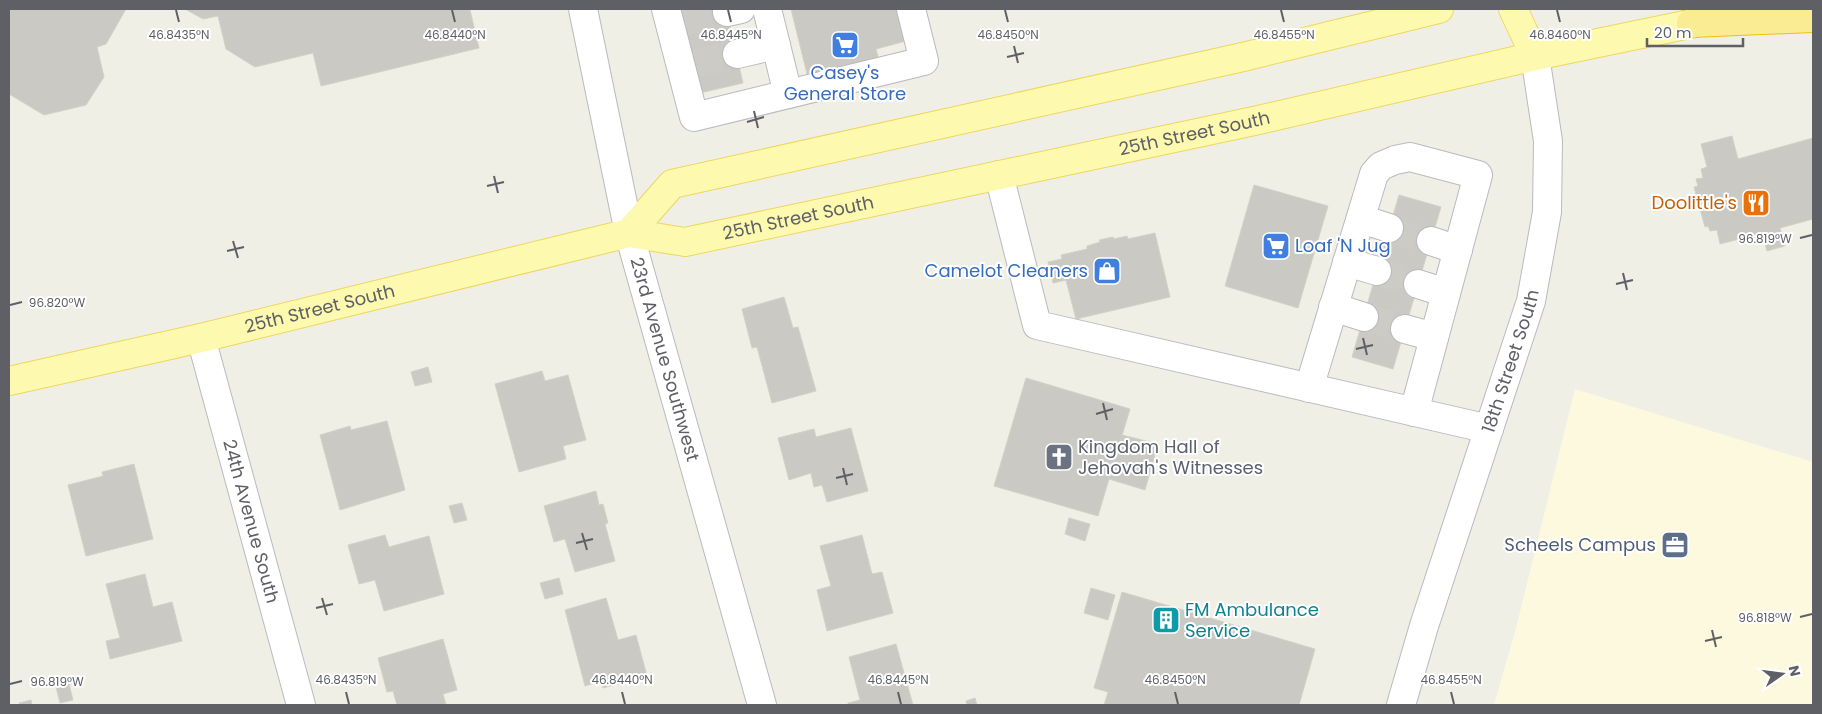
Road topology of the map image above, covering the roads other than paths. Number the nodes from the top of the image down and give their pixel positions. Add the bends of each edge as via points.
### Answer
1 (583, 9) edge
2 (767, 9) edge
3 (911, 9) edge
4 (1439, 9) edge
5 (1513, 9) edge
6 (1759, 9) edge
7 (1813, 18) edge
8 (674, 19) edge
9 (1691, 23) junction
10 (776, 45) junction
11 (736, 54) tunnel mouth
12 (1535, 56) junction
13 (788, 94) junction
14 (999, 175) junction
15 (1361, 219) junction
16 (1390, 228) tunnel mouth
17 (629, 232) junction
18 (1431, 241) tunnel mouth
19 (1458, 250) junction
20 (1347, 262) junction
21 (1377, 271) tunnel mouth
22 (1418, 284) tunnel mouth
23 (1446, 293) junction
24 (1334, 308) junction
25 (1364, 317) tunnel mouth
26 (1405, 329) tunnel mouth
27 (1434, 337) junction
28 (201, 338) junction
29 (9, 381) edge
30 (1309, 388) junction
31 (1414, 412) junction
32 (1489, 429) junction
33 (301, 705) edge
34 (762, 705) edge
35 (1400, 705) edge

1 - 17 street, 23rd Avenue Southwest
2 - 10 street
3 - 13 street via 924,61
4 - 17 main road via 1234,59 672,184
5 - 12 main road, 18th Street South
6 - 9 main road, 25th Street South
7 - 9 highway
8 - 13 street via 687,65 694,118
9 - 12 main road, 25th Street South
10 - 11 street
10 - 13 street
12 - 14 main road, 25th Street South via 1254,121
12 - 32 street, 18th Street South via 1548,141 1547,212 1531,301
14 - 17 main road, 25th Street South via 685,242
14 - 30 street via 1037,325
15 - 16 street
15 - 19 street via 1374,174 1381,166 1395,160 1410,157 1478,175
15 - 20 street
17 - 28 main road, 25th Street South
17 - 34 street, 23rd Avenue Southwest
18 - 19 street
19 - 23 street
20 - 21 street
20 - 24 street
22 - 23 street
23 - 27 street
24 - 25 street
24 - 30 street
26 - 27 street
27 - 31 street
28 - 29 main road, 25th Street South
28 - 33 street, 24th Avenue South
30 - 31 street
31 - 32 street
32 - 35 street, 18th Street South

